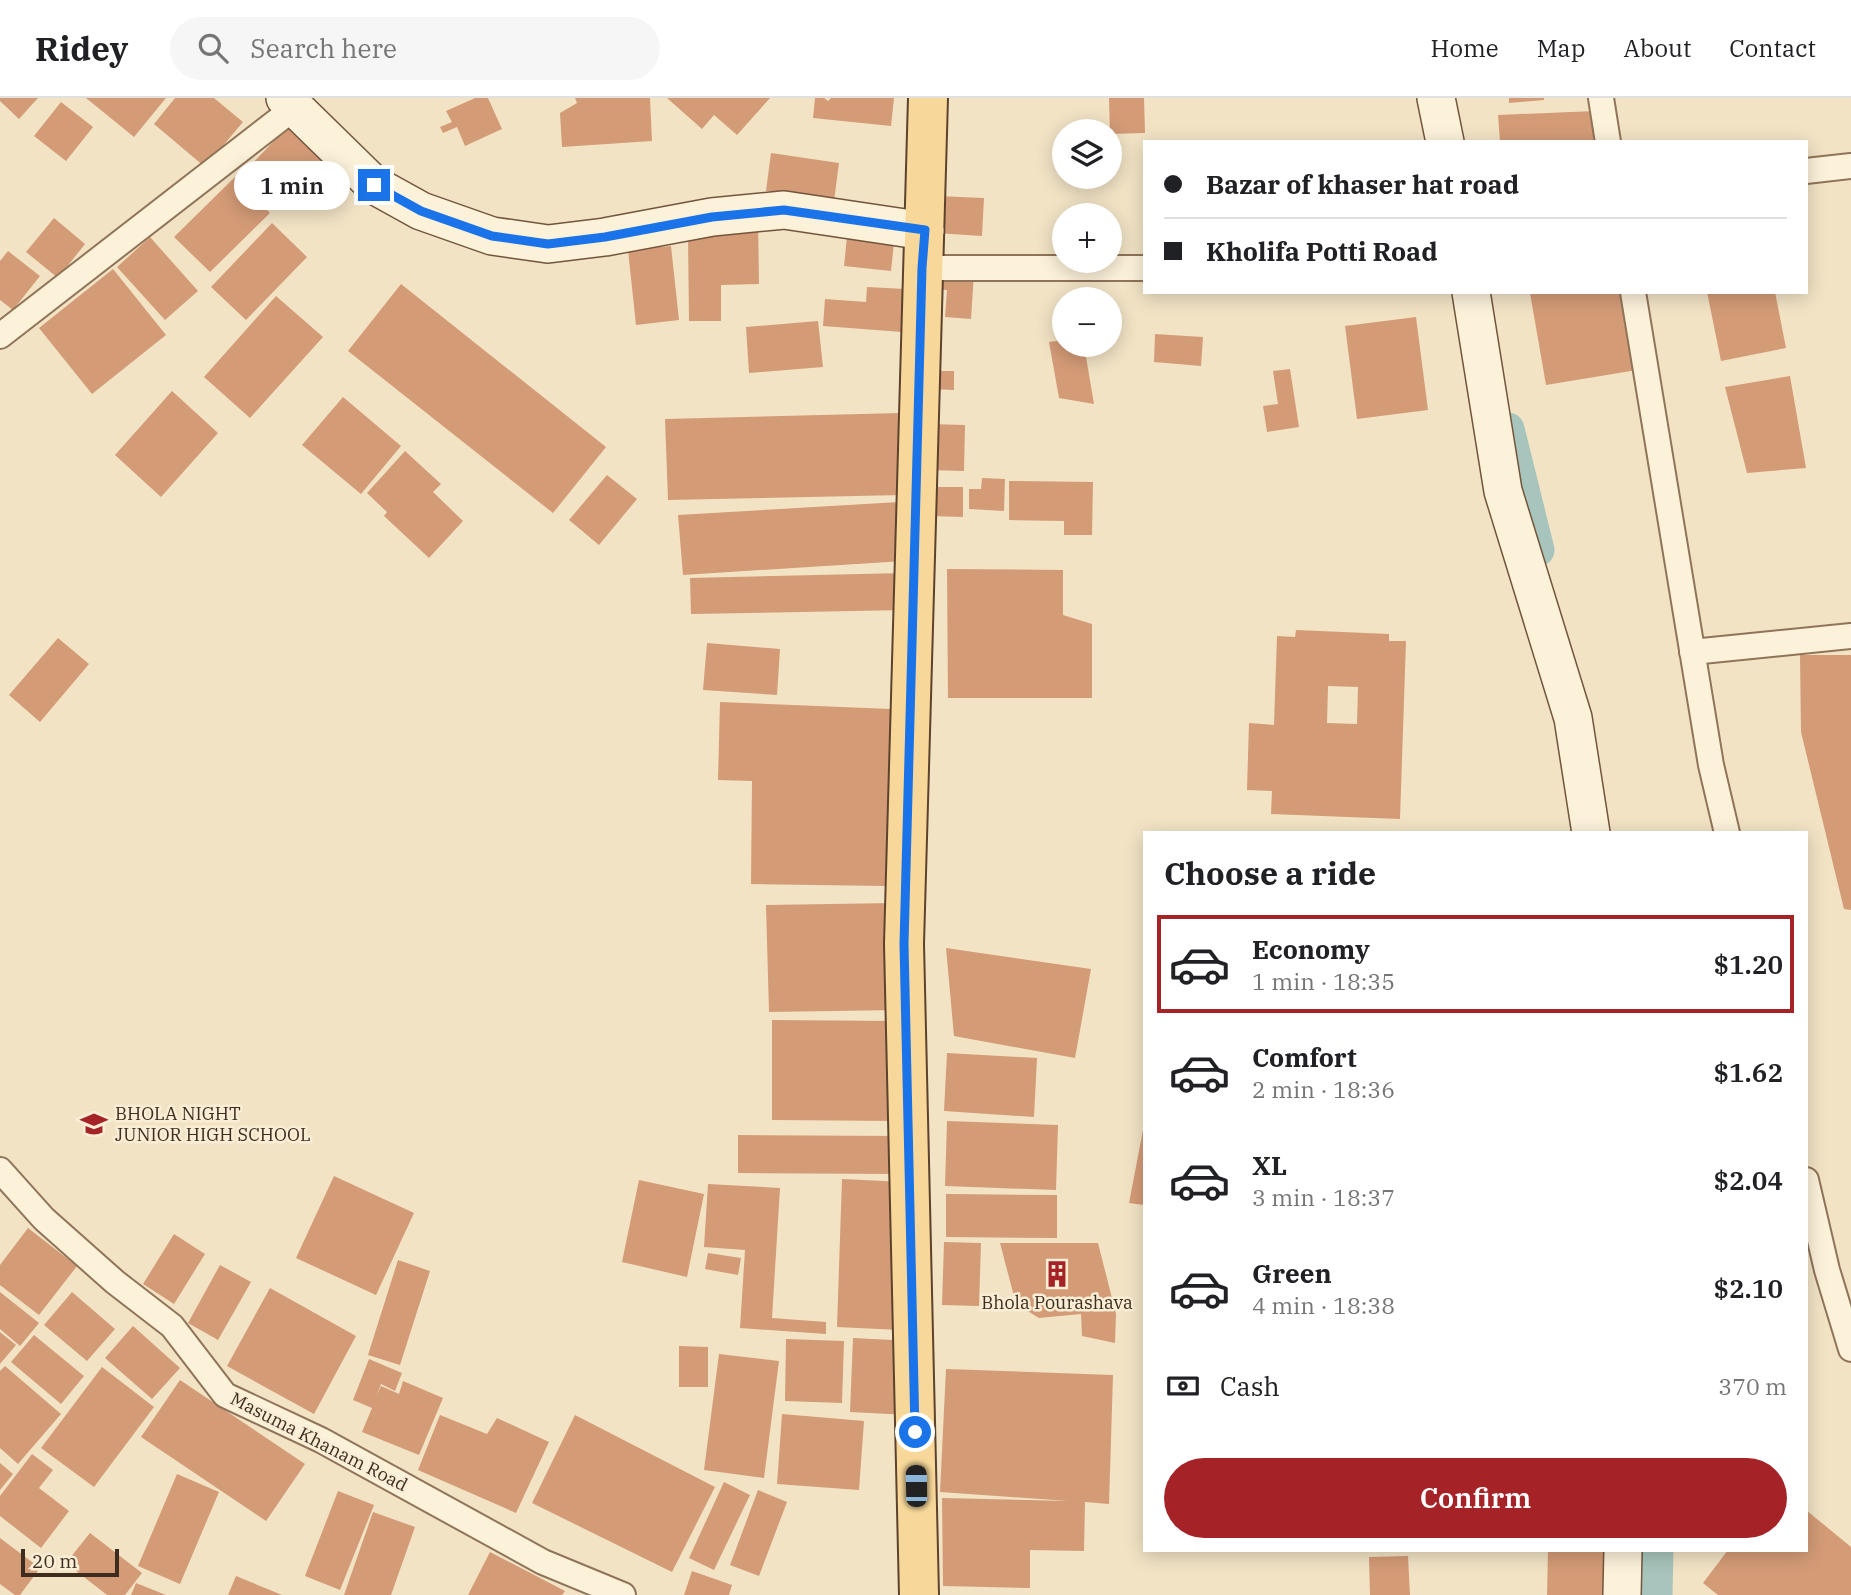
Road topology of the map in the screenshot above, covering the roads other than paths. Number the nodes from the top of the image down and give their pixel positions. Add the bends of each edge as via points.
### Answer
1 (928, 98) edge
2 (1436, 98) edge
3 (1601, 98) edge
4 (290, 103) edge
5 (1445, 140) edge
6 (1608, 140) edge
7 (1851, 166) edge
8 (1808, 172) edge
9 (925, 230) junction
10 (922, 268) junction
11 (1143, 268) edge
12 (1471, 294) edge
13 (1633, 294) edge
14 (0, 336) edge
15 (1851, 636) edge
16 (1692, 652) junction
17 (1591, 831) edge
18 (1727, 831) edge
19 (0, 1170) edge
20 (1808, 1189) edge
21 (1851, 1349) edge
22 (1623, 1552) edge
23 (623, 1595) edge
24 (919, 1595) edge
25 (1622, 1595) edge

1 - 9 main road
2 - 5 street
3 - 6 street
4 - 9 street via 374,185 421,211 492,236 548,244 784,210
4 - 14 street
7 - 8 street
9 - 10 main road
10 - 11 street
10 - 24 main road via 904,944
12 - 17 street via 1503,491 1573,718
13 - 16 street
15 - 16 street
16 - 18 street
19 - 23 street, Masuma Khanam Road via 44,1219 172,1326 225,1395 321,1440 544,1562
20 - 21 street via 1826,1270
22 - 25 street

